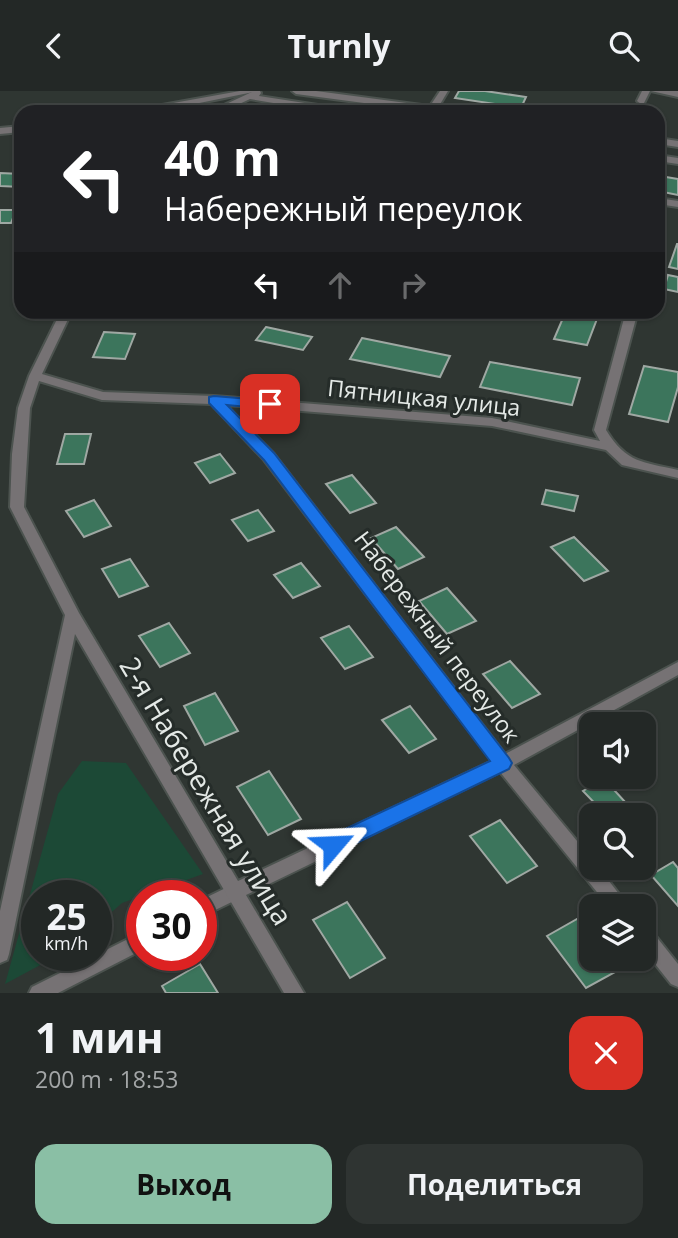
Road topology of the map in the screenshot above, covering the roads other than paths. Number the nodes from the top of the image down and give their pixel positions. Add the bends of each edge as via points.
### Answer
1 (260, 91) edge
2 (296, 91) edge
3 (646, 91) edge
4 (655, 91) edge
5 (253, 94) edge
6 (678, 95) edge
7 (641, 101) dead end
8 (184, 105) edge
9 (229, 105) edge
10 (309, 105) edge
11 (403, 105) edge
12 (63, 319) edge
13 (630, 319) edge
14 (35, 376) junction
15 (214, 400) junction
16 (610, 447) junction
17 (678, 474) edge
18 (72, 615) junction
19 (678, 668) edge
20 (503, 763) junction
21 (236, 891) junction
22 (609, 894) edge
23 (217, 901) edge
24 (126, 948) edge
25 (656, 951) edge
26 (0, 954) edge
27 (678, 978) edge
28 (39, 993) edge
29 (294, 993) edge

1 - 5 street
2 - 11 street
3 - 7 street
4 - 6 street
5 - 8 street
5 - 9 street
5 - 10 street
12 - 14 street, 2-я Набережная улица
13 - 16 street via 600,430
14 - 15 street, Пятницкая улица via 102,396
14 - 18 street, 2-я Набережная улица via 24,408 17,507
15 - 16 street, Пятницкая улица via 492,422
15 - 20 street, Набережный переулок via 269,457
16 - 17 street, Пятницкая улица via 627,462
18 - 21 street, 2-я Набережная улица
18 - 26 street
19 - 20 street
20 - 21 street
20 - 22 street, Набережный переулок
21 - 23 street
21 - 29 street, 2-я Набережная улица
24 - 28 street
25 - 27 street

